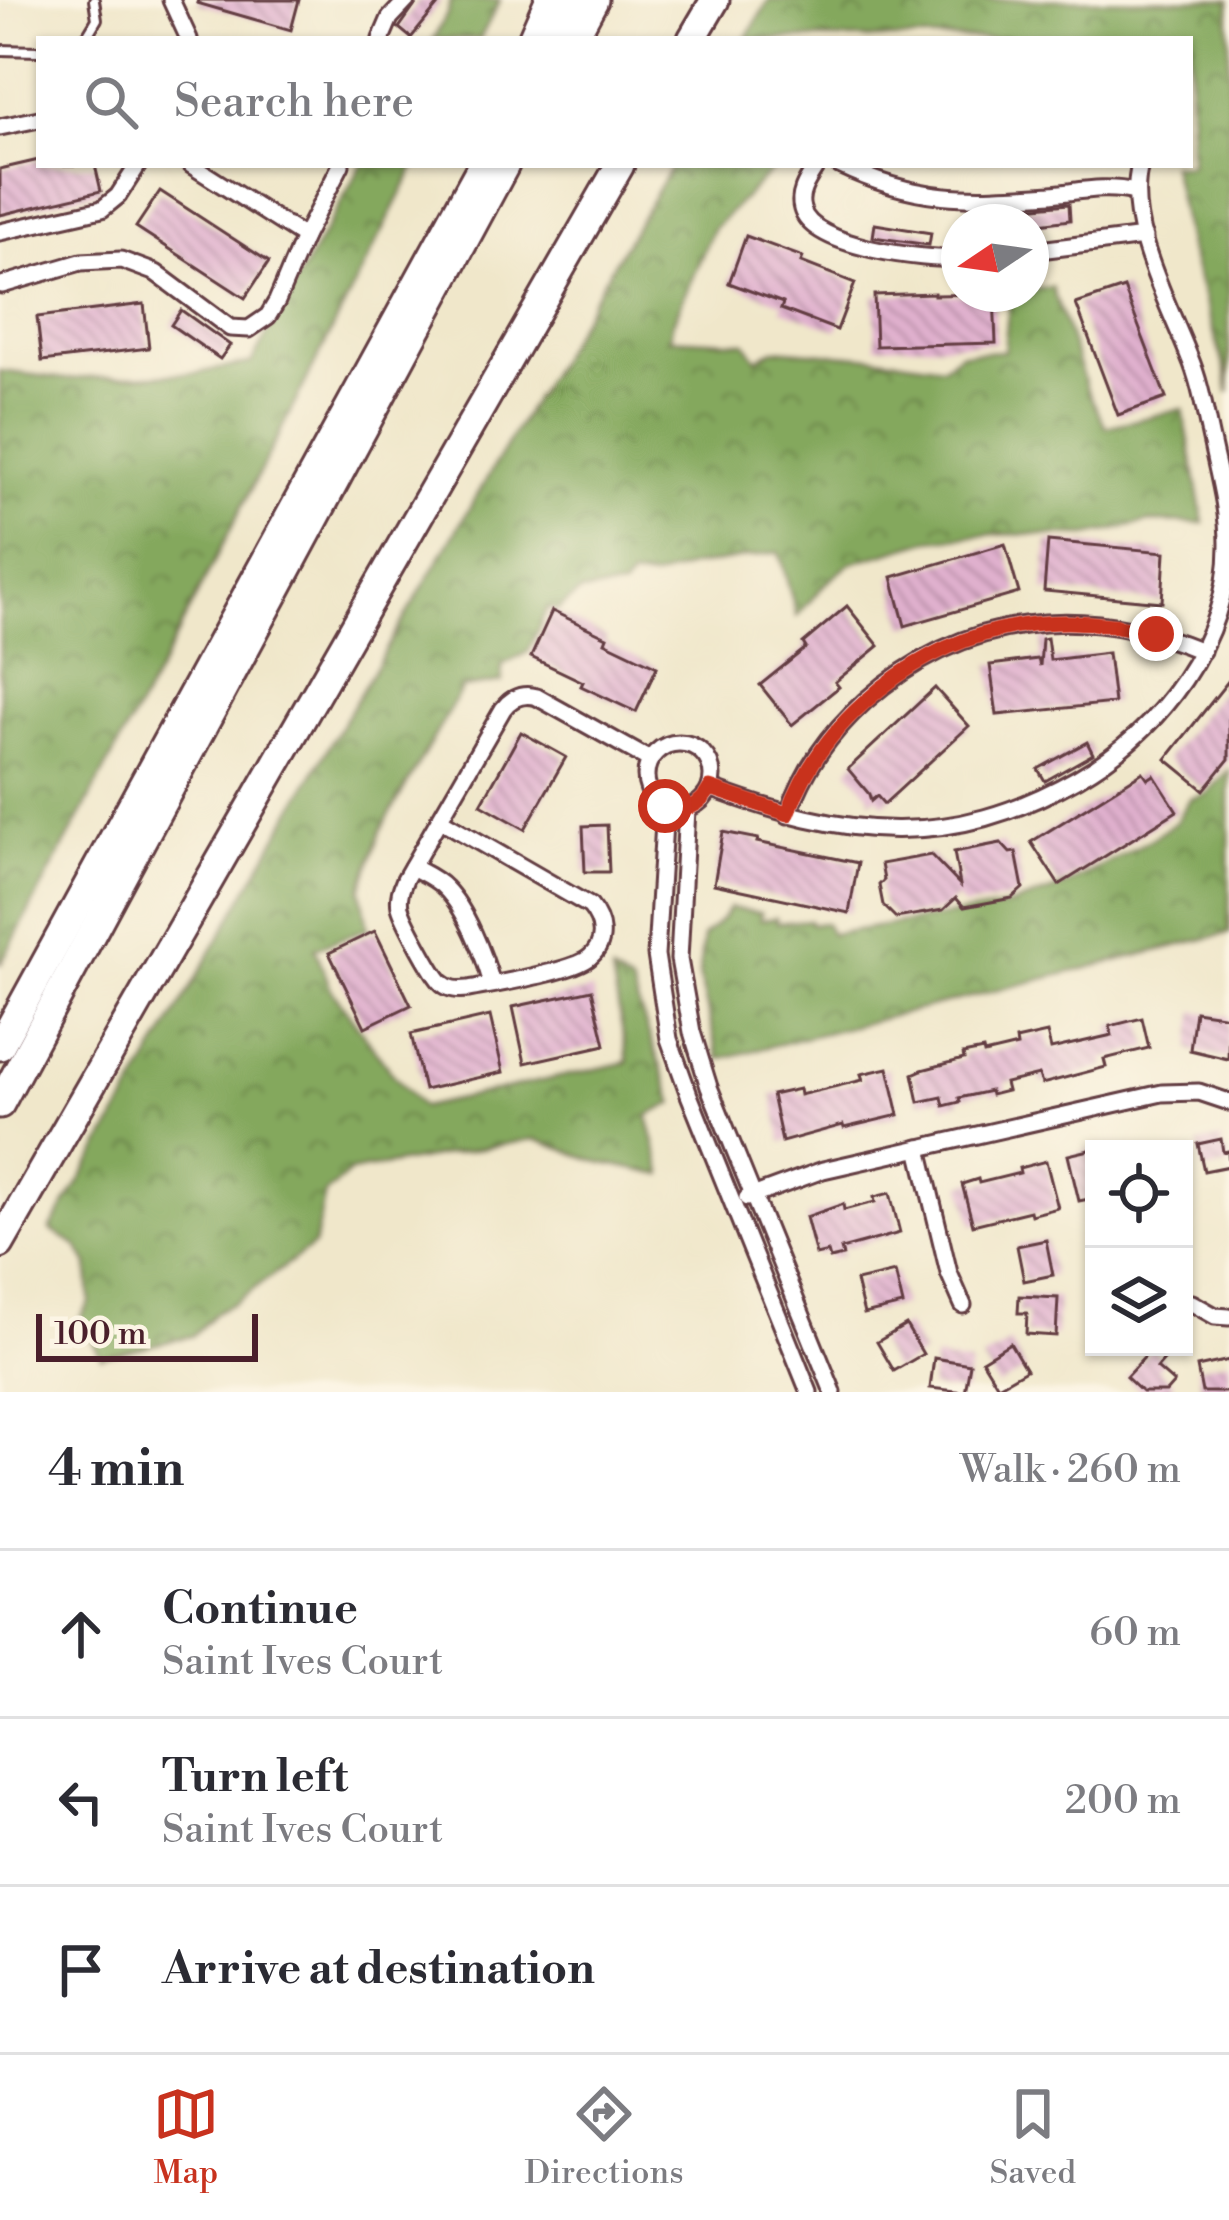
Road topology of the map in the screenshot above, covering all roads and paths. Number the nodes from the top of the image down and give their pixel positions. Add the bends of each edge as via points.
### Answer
1 (94, 0) edge
2 (171, 0) edge
3 (406, 0) edge
4 (549, 0) edge
5 (572, 0) edge
6 (594, 0) edge
7 (715, 0) edge
8 (87, 36) edge
9 (188, 36) edge
10 (382, 36) edge
11 (533, 36) edge
12 (552, 36) edge
13 (575, 36) edge
14 (694, 36) edge
15 (0, 50) edge
16 (36, 51) edge
17 (36, 120) edge
18 (0, 128) edge
19 (136, 168) edge
20 (196, 168) edge
21 (339, 168) edge
22 (480, 168) edge
23 (504, 168) edge
24 (618, 168) edge
25 (815, 168) edge
26 (846, 168) edge
27 (1139, 168) edge
28 (1135, 192) junction
29 (0, 232) edge
30 (304, 237) junction
31 (1144, 237) junction
32 (1049, 249) edge
33 (941, 259) edge
34 (2, 285) edge
35 (1202, 652) junction
36 (650, 760) junction
37 (710, 788) junction
38 (665, 806) junction
39 (687, 808) junction
40 (788, 814) junction
41 (439, 819) junction
42 (412, 867) junction
43 (658, 901) junction
44 (681, 904) junction
45 (492, 984) junction
46 (692, 1032) junction
47 (669, 1039) junction
48 (0, 1046) edge
49 (1229, 1102) edge
50 (0, 1104) edge
51 (919, 1148) junction
52 (753, 1195) junction
53 (733, 1204) junction
54 (0, 1244) edge
55 (1193, 1304) edge
56 (963, 1305) dead end
57 (1229, 1317) edge
58 (817, 1353) junction
59 (797, 1361) junction
60 (809, 1392) edge
61 (833, 1392) edge

1 - 8 lane via 98,19
2 - 9 street
3 - 10 street
4 - 11 highway
5 - 12 highway
6 - 13 highway
7 - 14 highway
15 - 16 lane
17 - 18 street
19 - 29 street via 102,209
20 - 30 street
21 - 30 street
22 - 48 highway
23 - 50 highway
24 - 54 highway
25 - 33 street via 800,202 811,223 885,252
26 - 28 street via 942,197
27 - 28 street
28 - 31 street
30 - 34 street via 268,316 243,330 156,273 121,260 81,262
31 - 32 street
31 - 35 street via 1196,374 1224,503 1226,577
35 - 40 street via 1114,754 1032,802 920,829
35 - 40 street via 1078,621 1015,626 946,648 904,669 847,719 817,754
36 - 37 street via 668,745 692,746 710,762
36 - 38 street via 648,787
36 - 41 street via 537,697 520,696 503,709
37 - 39 street
37 - 40 street
38 - 39 street
38 - 43 street
39 - 44 street
41 - 42 street
41 - 45 street via 584,902 599,920 600,941 589,958
42 - 45 street via 449,892
42 - 45 street via 400,909 437,978 457,990
43 - 44 street
43 - 47 street via 656,955
44 - 46 street via 680,974
46 - 47 street
46 - 52 street
47 - 53 street
49 - 51 street via 1199,1092 1162,1094
51 - 52 street
51 - 56 street
52 - 53 street
52 - 58 street
53 - 59 street
55 - 57 street
58 - 59 street
58 - 61 street
59 - 60 street

